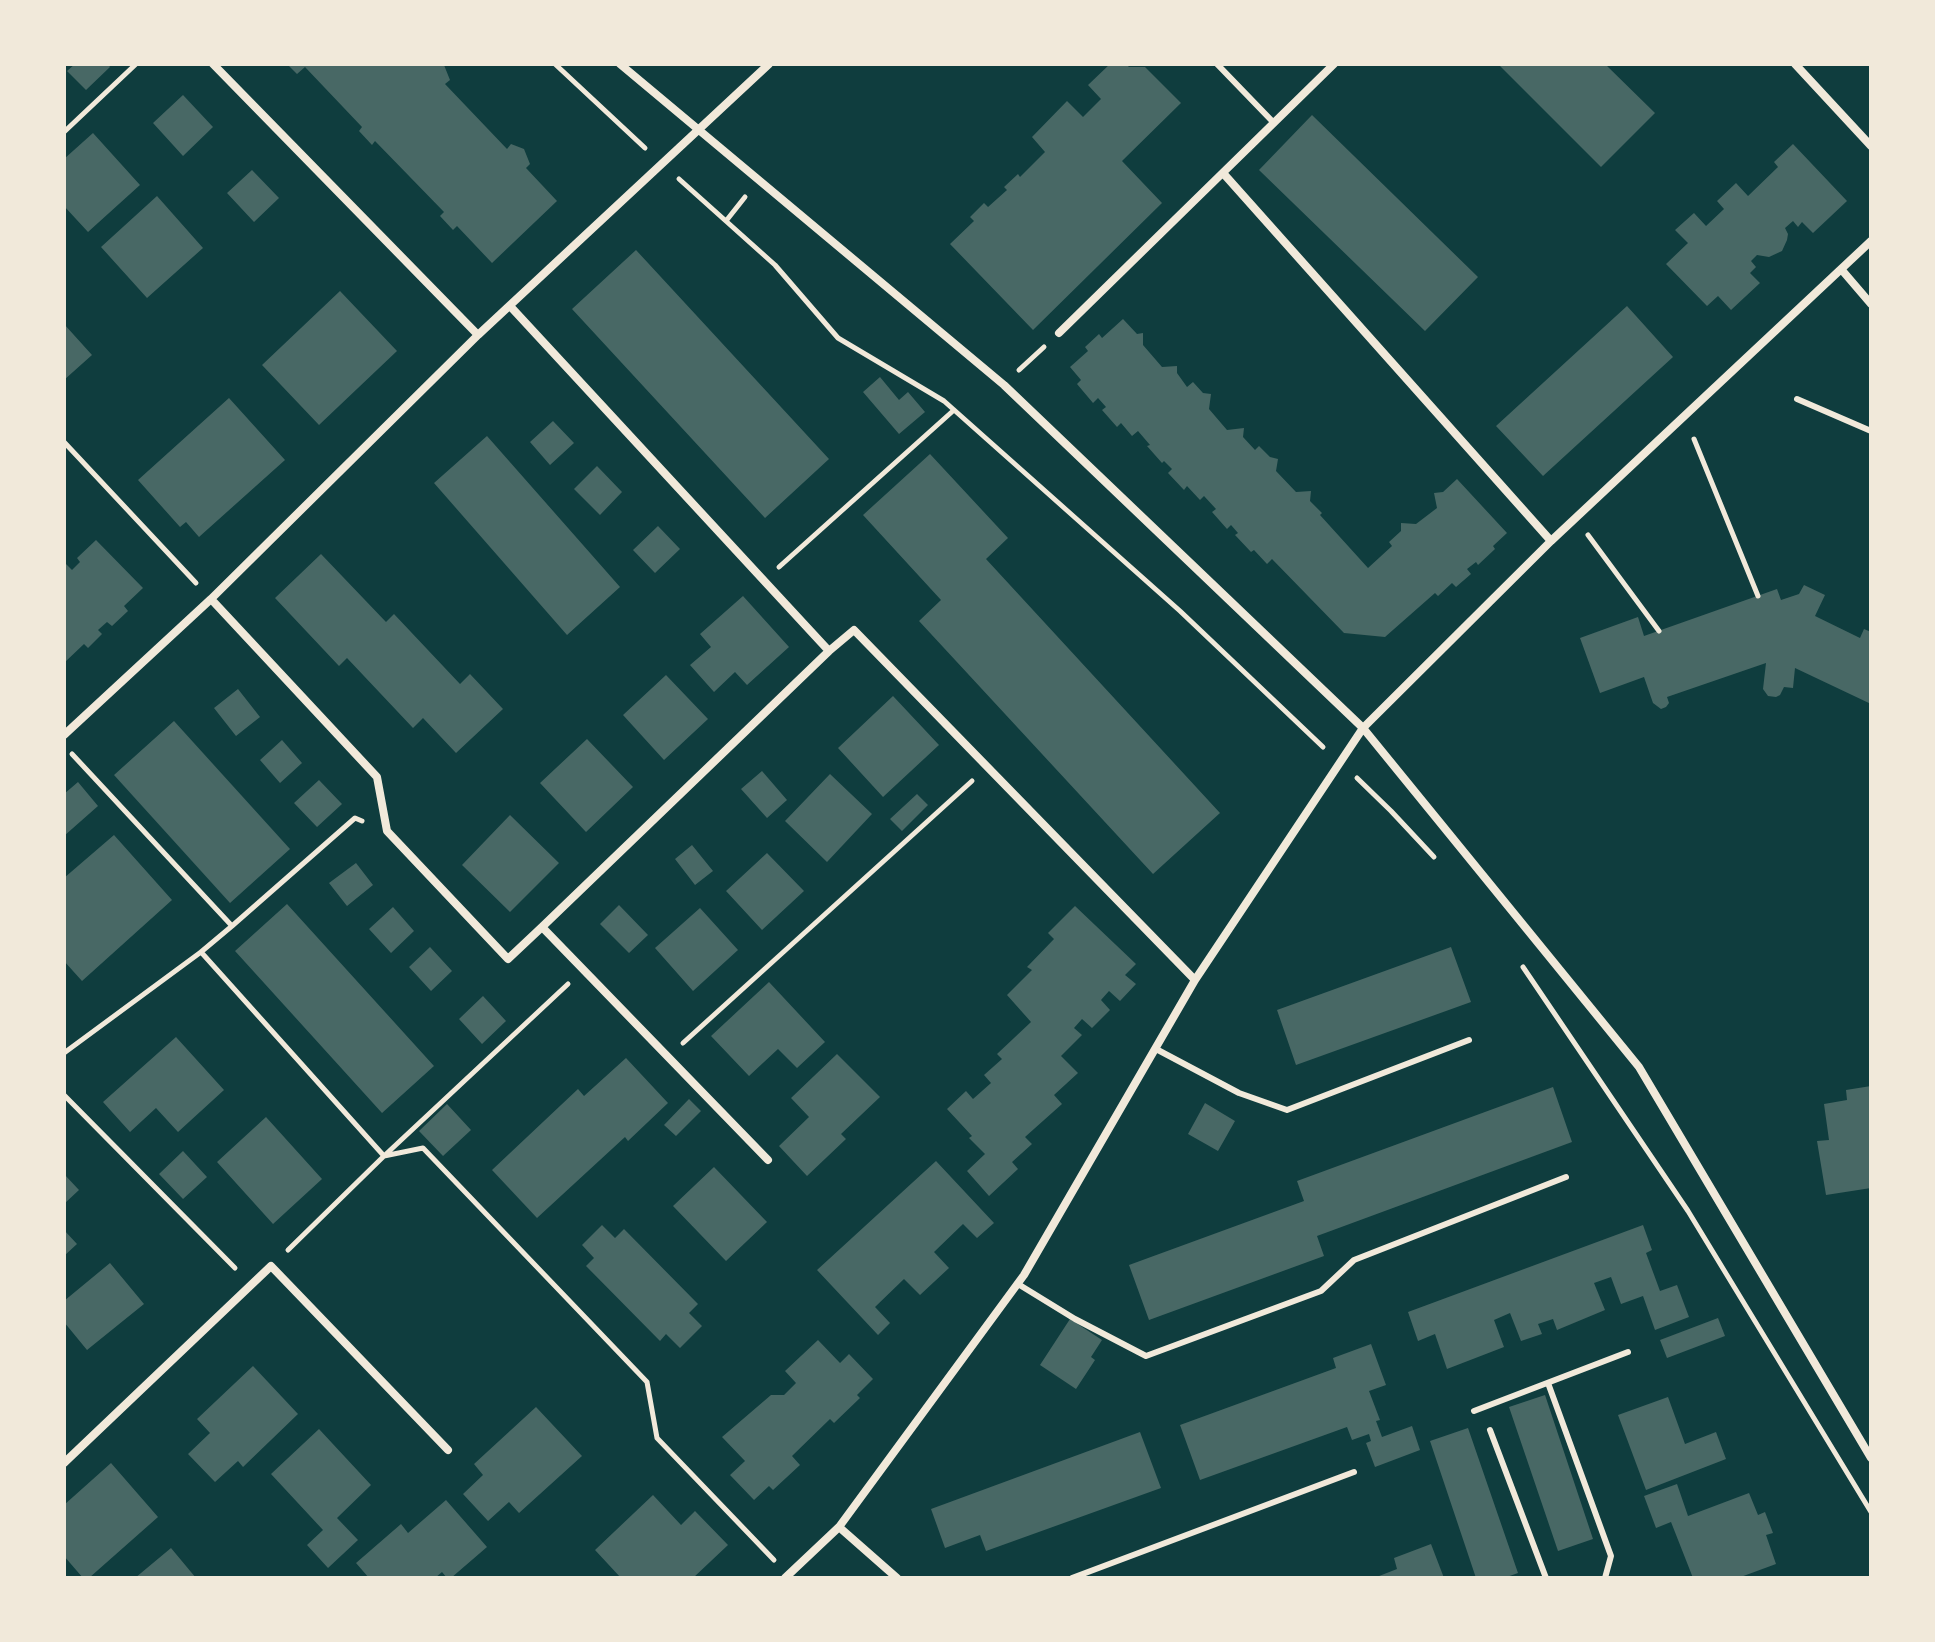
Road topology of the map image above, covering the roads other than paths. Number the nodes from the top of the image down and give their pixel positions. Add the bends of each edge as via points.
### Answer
1 (213, 64) edge
2 (620, 64) edge
3 (769, 64) edge
4 (1217, 64) edge
5 (1334, 64) edge
6 (1795, 64) edge
7 (1274, 123) junction
8 (699, 131) junction
9 (1871, 146) edge
10 (1223, 173) junction
11 (1871, 241) edge
12 (1841, 269) junction
13 (1871, 304) edge
14 (510, 306) junction
15 (1059, 333) road end
16 (478, 335) junction
17 (1797, 399) dead end
18 (1871, 431) edge
19 (1551, 541) junction
20 (211, 599) junction
21 (829, 651) junction
22 (1363, 728) junction
23 (64, 735) edge
24 (542, 927) junction
25 (1195, 980) junction
26 (1469, 1040) dead end
27 (1156, 1049) junction
28 (768, 1160) dead end
29 (1566, 1177) dead end
30 (1018, 1284) junction
31 (1628, 1352) dead end
32 (1548, 1383) junction
33 (1474, 1411) dead end
34 (1490, 1430) dead end
35 (448, 1450) dead end
36 (1871, 1458) edge
37 (64, 1463) edge
38 (1354, 1472) dead end
39 (839, 1527) junction
40 (787, 1577) edge
41 (897, 1578) edge
42 (1072, 1578) edge
43 (1546, 1578) edge
44 (1605, 1578) edge

1 - 16 street
2 - 8 street
3 - 8 street
4 - 7 lane
5 - 7 street
6 - 9 street
7 - 10 street
8 - 14 street
8 - 22 street via 1004,385
10 - 15 street
10 - 19 street
11 - 12 street
12 - 13 street
12 - 19 street
14 - 16 street
14 - 21 street
16 - 20 street
17 - 18 lane
19 - 22 street
20 - 23 street
20 - 24 street via 377,777 387,831 508,959
21 - 24 street
21 - 25 street via 854,630
22 - 25 street
22 - 36 street via 1639,1067
24 - 28 street
25 - 27 street
26 - 27 lane via 1287,1110 1239,1093
27 - 30 street
29 - 30 lane via 1354,1260 1321,1291 1146,1356
30 - 39 street
31 - 32 lane
32 - 33 lane
32 - 44 lane via 1611,1556
34 - 43 lane
35 - 37 street via 271,1266
38 - 42 lane
39 - 40 street
39 - 41 street

